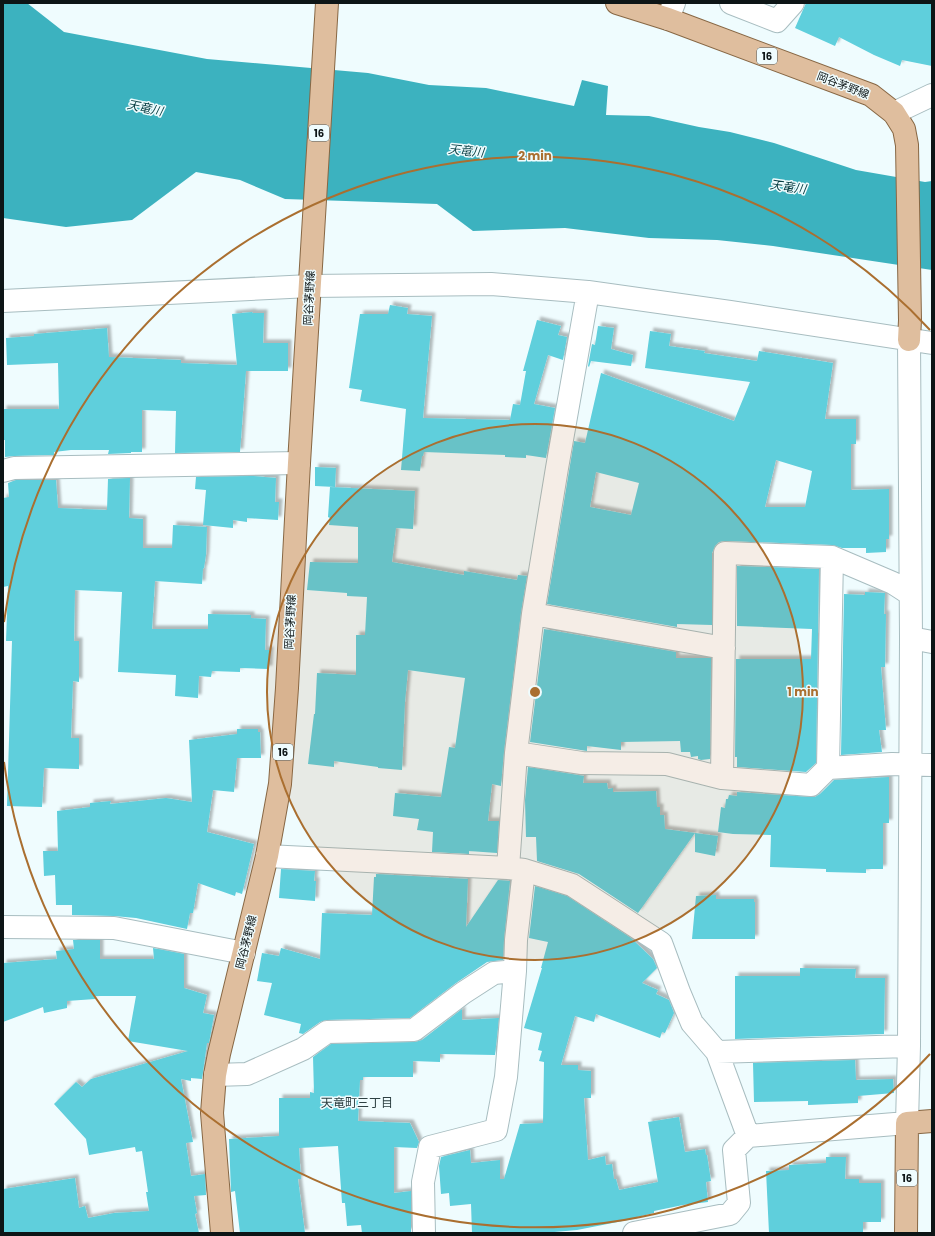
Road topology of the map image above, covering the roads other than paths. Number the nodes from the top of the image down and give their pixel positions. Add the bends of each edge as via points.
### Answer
1 (327, 3) edge
2 (617, 3) edge
3 (731, 3) edge
4 (793, 3) edge
5 (671, 11) edge
6 (932, 95) edge
7 (899, 121) junction
8 (310, 286) junction
9 (588, 292) junction
10 (3, 301) edge
11 (909, 330) junction
12 (932, 343) edge
13 (299, 463) junction
14 (3, 471) edge
15 (832, 557) junction
16 (910, 594) junction
17 (533, 614) junction
18 (911, 638) junction
19 (932, 642) edge
20 (724, 648) junction
21 (516, 753) junction
22 (910, 764) junction
23 (932, 765) edge
24 (828, 768) junction
25 (722, 778) junction
26 (267, 856) junction
27 (516, 869) junction
28 (3, 927) edge
29 (244, 953) junction
30 (515, 971) junction
31 (909, 1046) junction
32 (717, 1052) junction
33 (215, 1075) junction
34 (932, 1121) edge
35 (907, 1123) junction
36 (748, 1136) junction
37 (222, 1233) edge
38 (424, 1233) edge
39 (634, 1233) edge
40 (906, 1233) edge

1 - 8 main road, 岡谷茅野線 / 16
2 - 5 main road, 岡谷茅野線 / 16
3 - 4 street via 777,21
5 - 7 main road, 岡谷茅野線 / 16 via 871,95
6 - 7 street
7 - 11 main road via 907,145
8 - 9 street via 491,284
8 - 10 street
8 - 13 main road, 岡谷茅野線 / 16
9 - 11 street via 730,312
9 - 17 street
11 - 12 street
11 - 16 street
13 - 14 street via 14,468
13 - 26 main road, 岡谷茅野線 / 16 via 280,784
15 - 16 street via 893,583
15 - 20 street via 725,553
15 - 24 street
16 - 18 street
17 - 20 street
17 - 21 street
18 - 19 street
18 - 22 street
20 - 25 street
21 - 25 street via 582,762 667,764
21 - 27 street
22 - 23 street
22 - 24 street
22 - 31 street
24 - 25 street via 811,785
26 - 27 street
26 - 29 main road, 岡谷茅野線 / 16
27 - 30 street
27 - 32 street via 572,885 661,943 692,1023
28 - 29 street via 114,928
29 - 33 main road, 岡谷茅野線 / 16
30 - 33 street via 494,973 414,1030 327,1032 303,1049 247,1074
30 - 38 street via 506,1078 496,1130 430,1147 422,1182
31 - 32 street
31 - 35 street
32 - 36 street
33 - 37 main road, 岡谷茅野線 / 16 via 212,1113
34 - 35 main road
35 - 36 street
35 - 40 main road, 16
36 - 39 street via 734,1150 739,1203 730,1214

